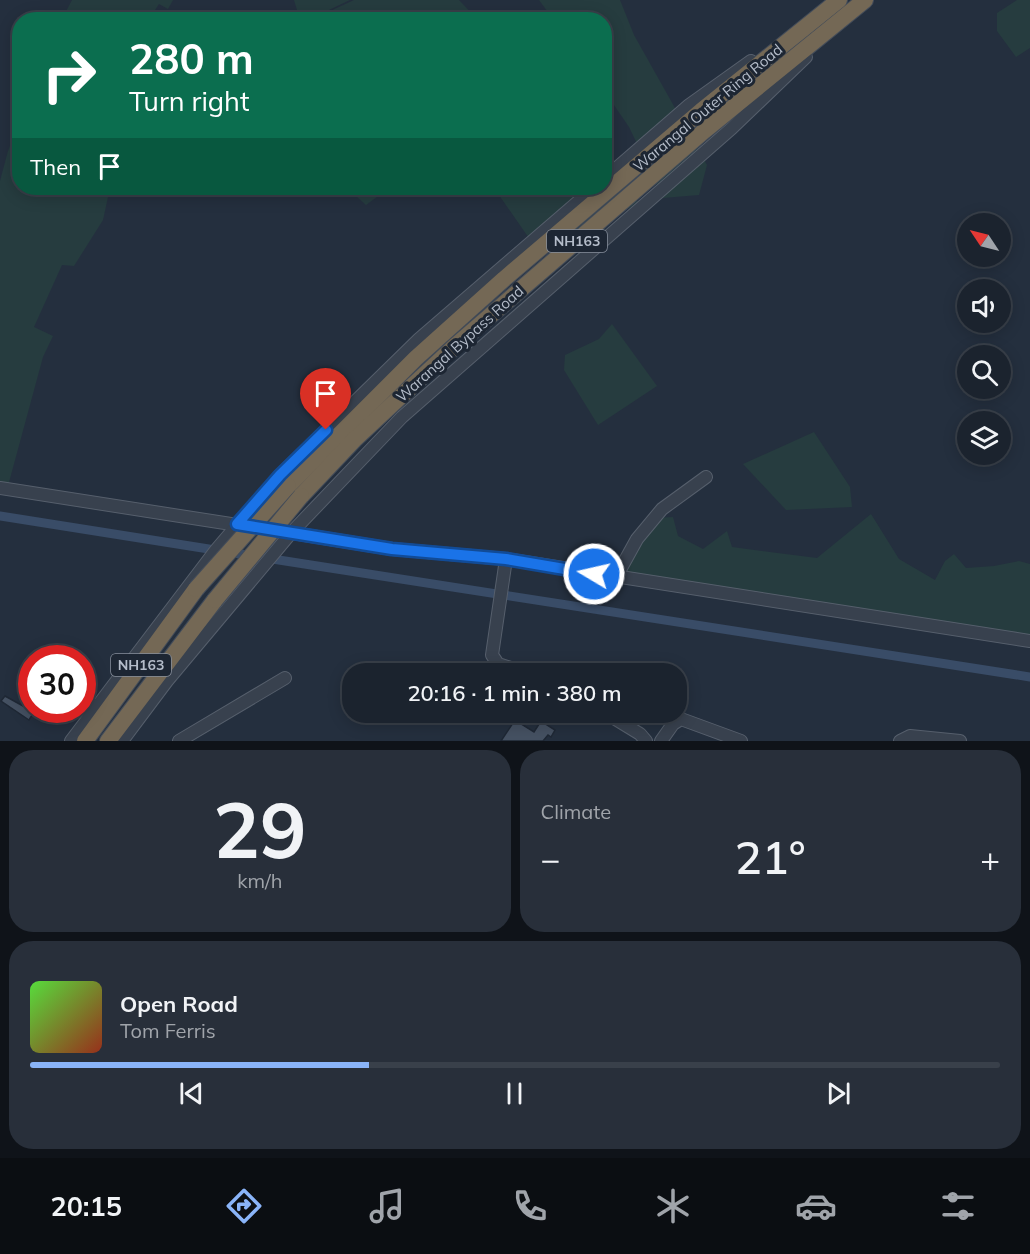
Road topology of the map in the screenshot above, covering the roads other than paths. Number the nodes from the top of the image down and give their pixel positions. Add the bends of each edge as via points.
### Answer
1 (838, 0) edge
2 (866, 0) edge
3 (612, 172) edge
4 (612, 187) edge
5 (586, 195) edge
6 (603, 195) edge
7 (706, 477) dead end
8 (0, 488) edge
9 (295, 491) junction
10 (237, 524) junction
11 (291, 533) junction
12 (506, 559) junction
13 (616, 577) junction
14 (1030, 641) edge
15 (499, 663) edge
16 (285, 678) dead end
17 (622, 723) edge
18 (71, 741) edge
19 (85, 741) edge
20 (108, 741) edge
21 (122, 741) edge
22 (179, 741) edge
23 (646, 741) edge
24 (661, 741) edge
25 (741, 741) edge
26 (900, 741) edge
27 (960, 741) edge

1 - 3 street via 688,106
1 - 4 highway, Warangal Outer Ring Road / NH163
2 - 9 highway, Warangal Bypass Road / NH163 via 704,130
2 - 11 street via 732,128 402,417
5 - 10 street via 419,339 280,475
6 - 9 highway, Warangal Outer Ring Road / NH163 via 416,358
7 - 13 street via 662,509 637,539
8 - 10 street
9 - 19 highway, Warangal Bypass Road / NH163, bridge via 196,589
9 - 20 highway, Warangal Bypass Road / NH163, bridge
10 - 11 street
10 - 18 street
11 - 12 street via 392,549
11 - 21 street
12 - 13 street
12 - 15 street via 492,649 494,660
13 - 14 street
16 - 22 street
17 - 23 street
24 - 25 street via 681,719
26 - 27 street via 910,736

